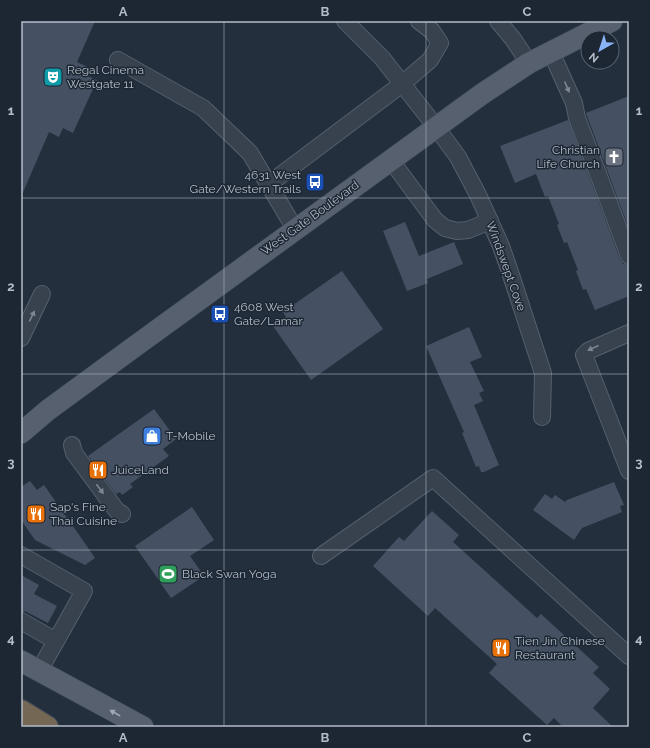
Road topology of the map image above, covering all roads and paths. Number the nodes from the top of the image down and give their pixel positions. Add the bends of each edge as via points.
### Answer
1 (345, 21) edge
2 (419, 21) edge
3 (498, 21) edge
4 (612, 21) edge
5 (551, 52) junction
6 (118, 60) dead end
7 (529, 63) junction
8 (402, 84) junction
9 (436, 126) junction
10 (390, 159) junction
11 (269, 184) junction
12 (490, 220) junction
13 (295, 229) junction
14 (629, 256) edge
15 (42, 294) dead end
16 (629, 333) edge
17 (21, 338) edge
18 (542, 417) dead end
19 (21, 433) edge
20 (72, 445) dead end
21 (629, 471) edge
22 (122, 514) dead end
23 (21, 556) edge
24 (321, 556) dead end
25 (21, 621) edge
26 (56, 641) junction
27 (629, 656) edge
28 (26, 664) edge
29 (21, 711) edge
30 (46, 727) edge
31 (143, 727) edge

1 - 8 street, Windswept Cove via 382,58
2 - 8 street via 432,31 440,43 430,60
3 - 7 street
4 - 5 main road, West Gate Boulevard
5 - 7 main road, West Gate Boulevard
5 -> 14 street via 574,103 577,118
6 - 11 street via 203,108 250,153
7 - 9 main road, West Gate Boulevard
8 - 9 street, Windswept Cove
8 - 11 street
9 - 10 main road, West Gate Boulevard
9 - 12 street, Windswept Cove via 458,157
10 - 12 street via 435,220 445,228 468,230
10 - 13 main road, West Gate Boulevard
11 - 13 street
12 - 18 street, Windswept Cove via 544,373
13 - 19 main road, West Gate Boulevard via 48,410
17 -> 15 street
16 -> 21 street via 584,355
20 -> 22 street via 74,453 117,511
23 - 26 street via 84,591
24 - 27 street via 433,478
25 - 26 street
26 - 28 street
31 -> 28 main road
29 - 30 highway

